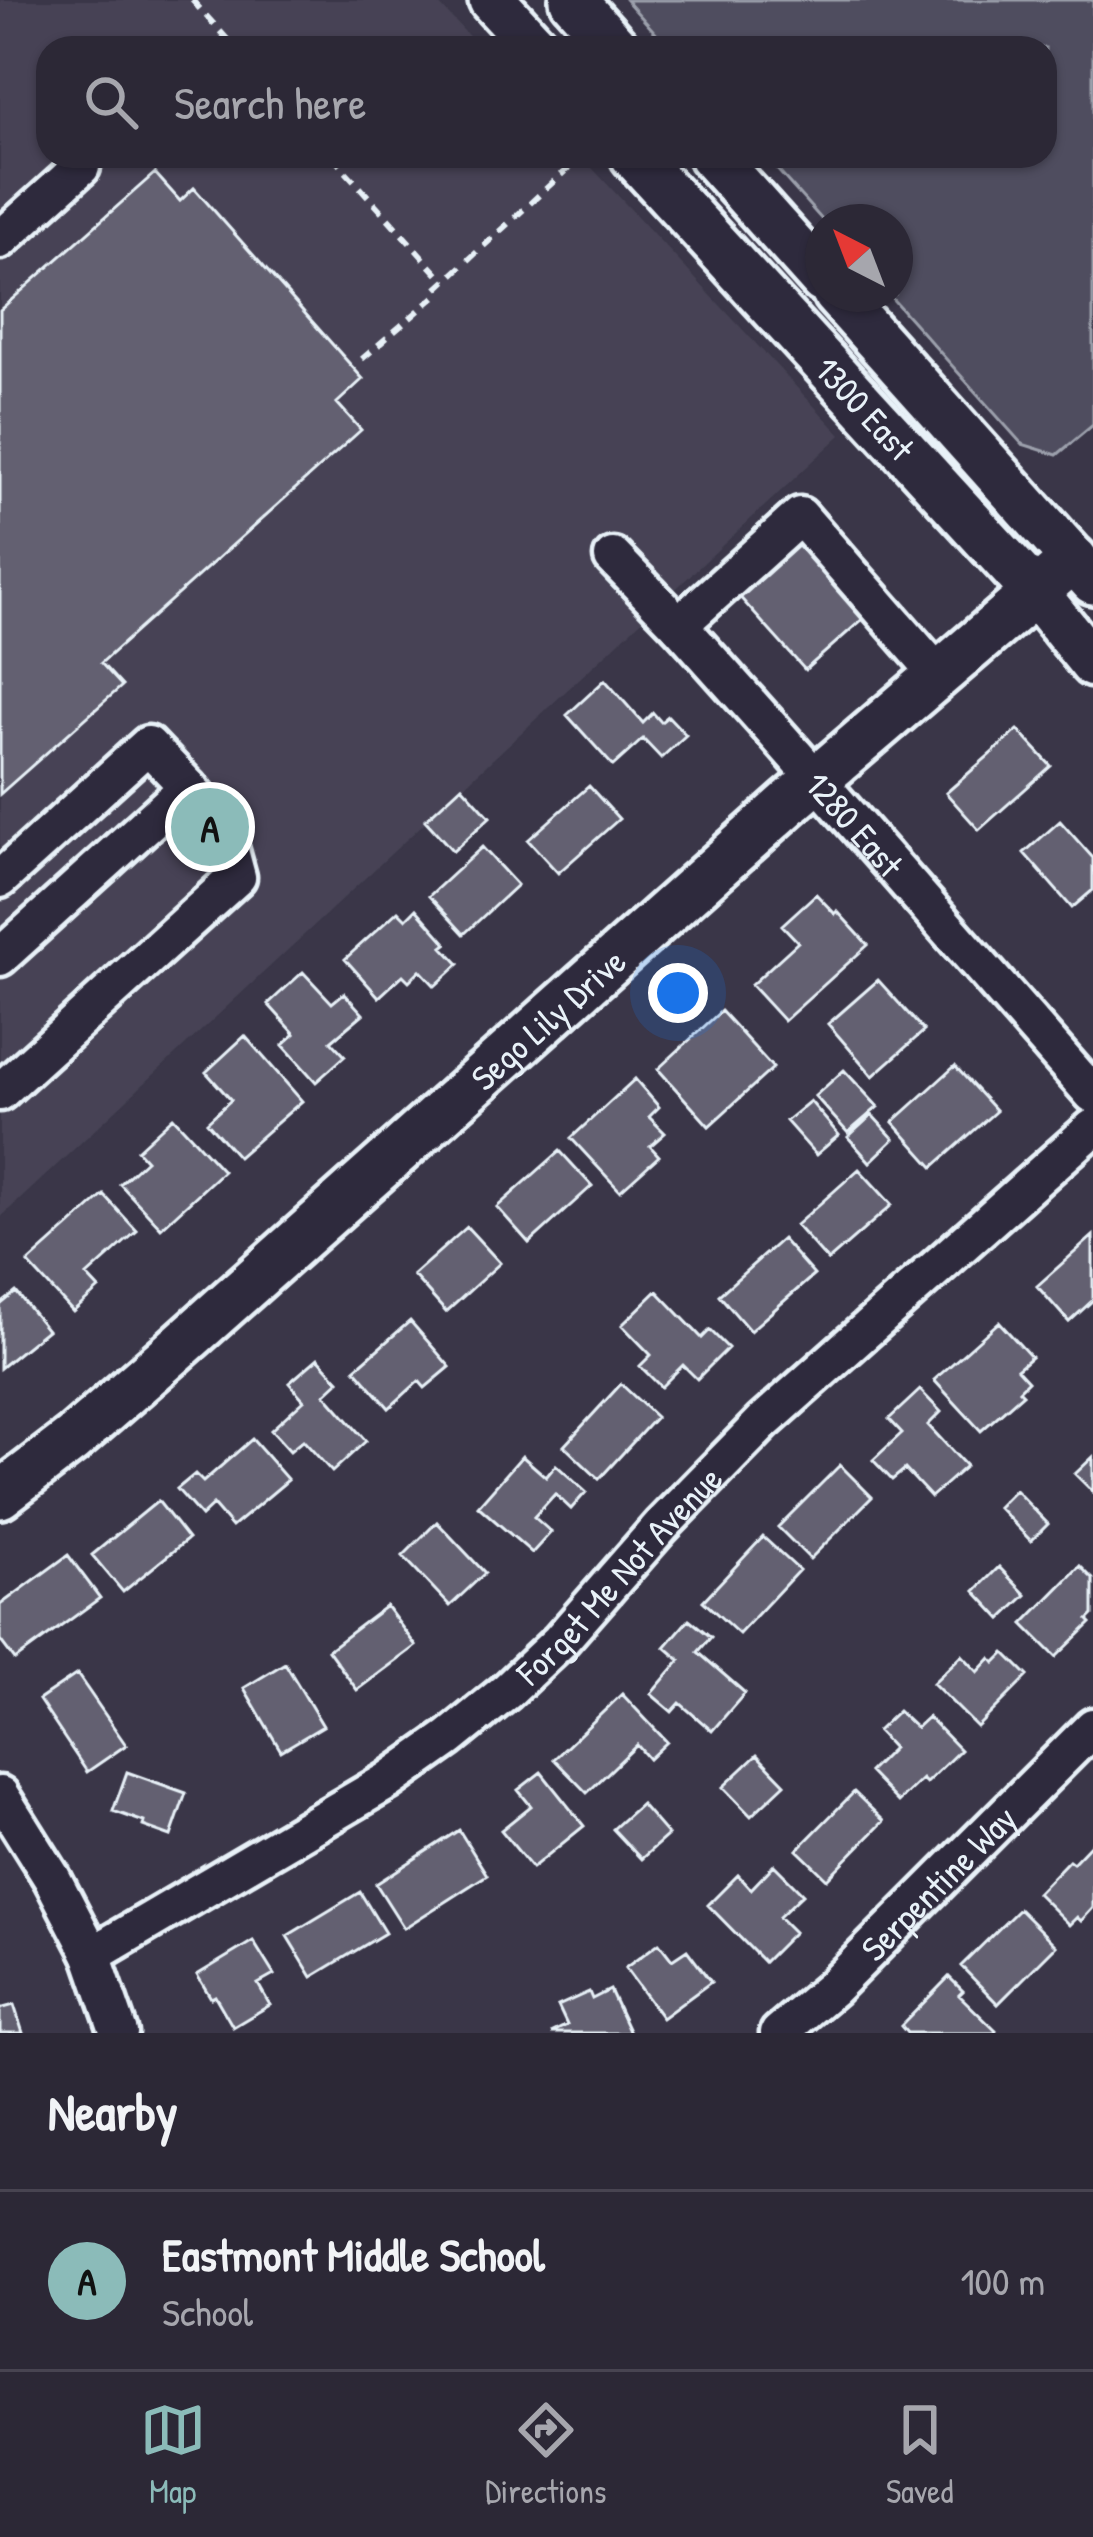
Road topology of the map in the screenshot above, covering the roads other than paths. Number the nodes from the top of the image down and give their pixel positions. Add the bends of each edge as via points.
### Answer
1 (492, 0) edge
2 (574, 0) edge
3 (525, 36) edge
4 (606, 36) edge
5 (80, 168) edge
6 (645, 168) edge
7 (723, 168) edge
8 (0, 240) edge
9 (805, 260) edge
10 (853, 312) edge
11 (613, 557) dead end
12 (1087, 561) edge
13 (1034, 591) junction
14 (679, 626) junction
15 (1093, 664) edge
16 (938, 674) junction
17 (815, 779) junction
18 (188, 787) junction
19 (0, 879) edge
20 (0, 957) edge
21 (0, 1092) edge
22 (1093, 1094) edge
23 (1093, 1129) edge
24 (0, 1495) edge
25 (1091, 1733) edge
26 (0, 1795) edge
27 (92, 1954) junction
28 (119, 2033) edge
29 (779, 2033) edge

1 - 3 main road
2 - 4 main road
5 - 8 street
6 - 13 main road, 1300 East
7 - 9 main road
10 - 12 main road, 1300 East
11 - 14 street, 1280 East
12 - 13 main road, Sego Lily Drive
13 - 15 main road, 1300 East
13 - 16 main road, Sego Lily Drive
14 - 16 street via 800,516
14 - 17 street, 1280 East
16 - 17 main road, Sego Lily Drive
17 - 22 street, 1280 East
17 - 24 main road, Sego Lily Drive via 172,1353
18 - 19 street via 148,745
18 - 20 street
18 - 21 street via 224,830 237,877
23 - 27 street, Forget Me Not Avenue via 763,1422 507,1691 388,1781
25 - 29 street, Serpentine Way
26 - 27 street
27 - 28 street

